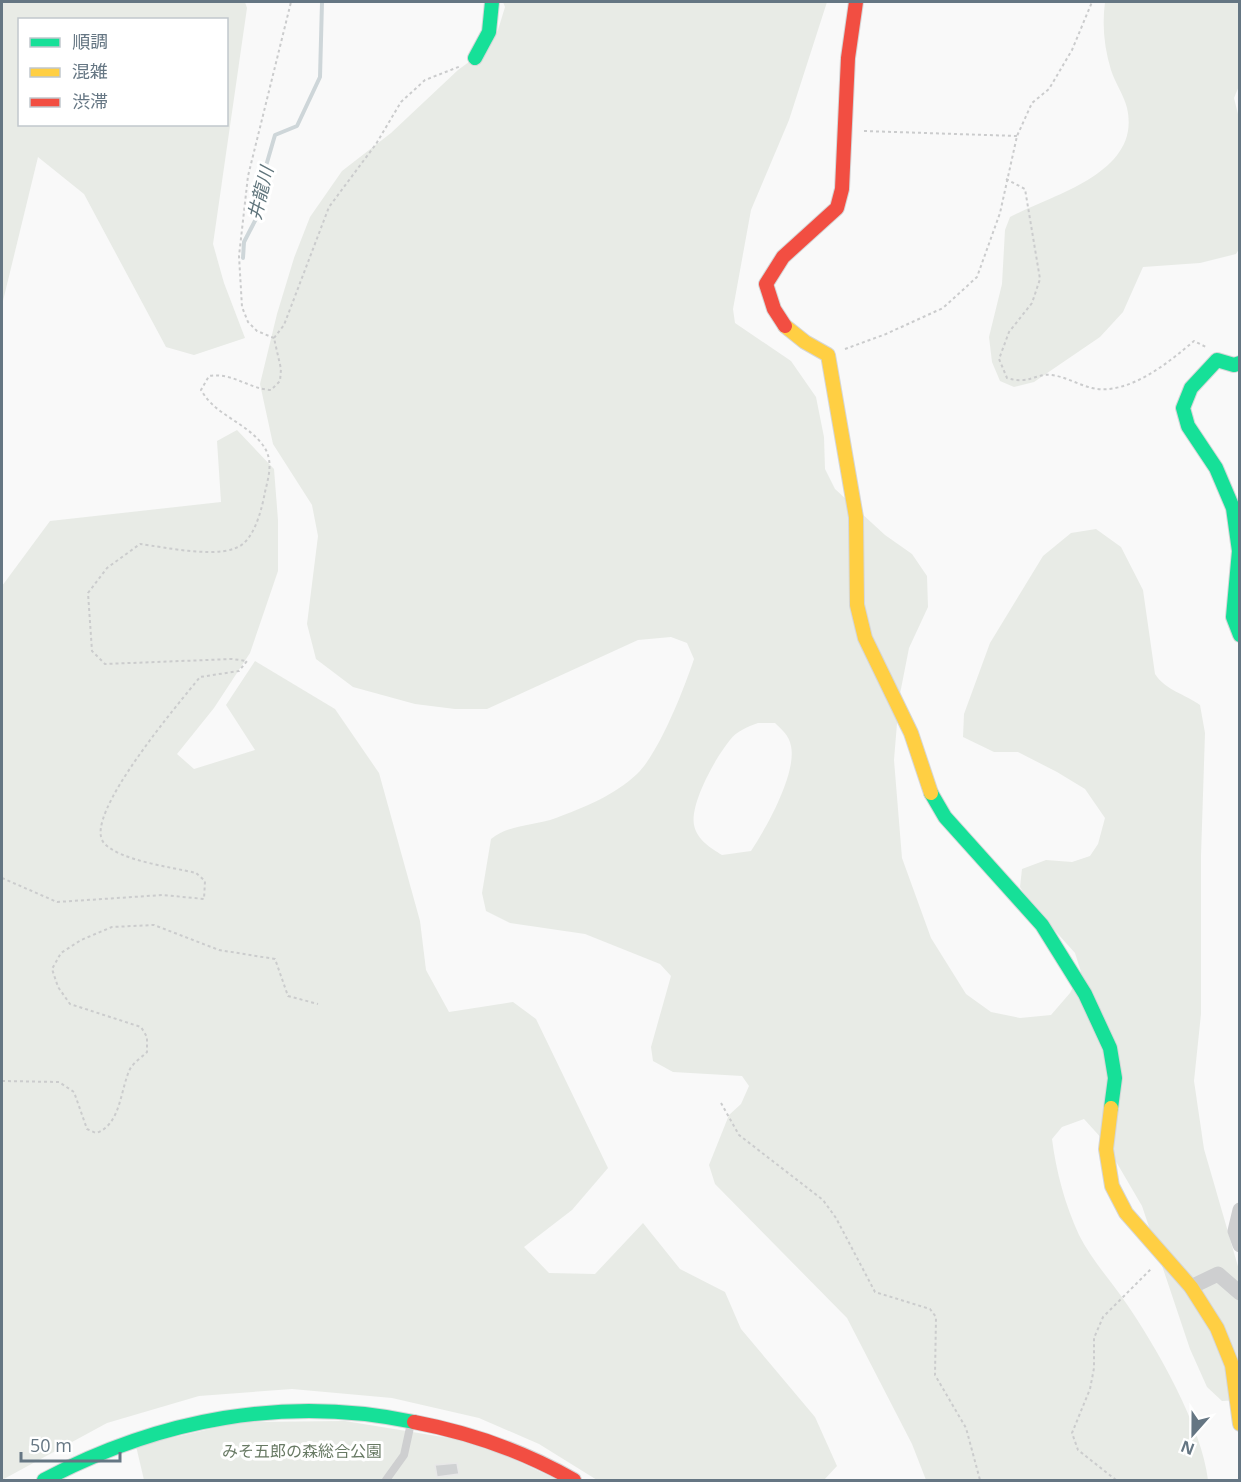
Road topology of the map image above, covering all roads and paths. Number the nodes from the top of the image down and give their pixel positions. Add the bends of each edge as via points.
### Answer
1 (291, 2) edge
2 (492, 2) edge
3 (856, 2) edge
4 (1092, 2) edge
5 (475, 58) joint
6 (844, 130) junction
7 (1017, 136) junction
8 (1006, 179) junction
9 (274, 338) junction
10 (828, 355) junction
11 (1217, 360) junction
12 (1239, 363) edge
13 (1239, 635) edge
14 (2, 878) edge
15 (318, 1004) dead end
16 (2, 1081) edge
17 (721, 1103) dead end
18 (1239, 1210) edge
19 (1239, 1245) edge
20 (1165, 1255) junction
21 (1191, 1287) junction
22 (1239, 1293) edge
23 (411, 1422) junction
24 (1239, 1424) edge
25 (44, 1480) edge
26 (386, 1480) edge
27 (574, 1480) edge
28 (980, 1480) edge
29 (1116, 1480) edge

1 - 9 path via 248,176 239,256 242,307 248,322
2 - 5 street via 489,32
3 - 6 street
4 - 7 path via 1072,50 1049,89 1032,103
5 - 9 path via 425,80 400,102 376,144 329,207 284,325
6 - 7 path
6 - 10 street via 842,189 837,208 783,257 766,284 769,300 783,327 803,343
7 - 8 path
8 - 10 path via 1000,213 977,277 943,308
8 - 11 path via 1025,189 1040,279 1032,303 1009,332 999,359 1007,378 1021,382 1050,375 1094,389 1116,388 1142,378 1194,341 1209,348
9 - 14 path via 281,369 280,381 272,390 259,390 223,374 209,376 201,390 208,402 247,428 269,454 270,470 262,508 245,543 232,551 211,552 140,544 107,568 88,593 92,651 105,664 247,661 239,671 200,677 143,749 110,801 99,828 102,842 117,854 196,873 205,881 204,899 163,895 57,902
10 - 20 street via 856,517 857,605 865,638 911,733 932,796 945,817 1042,925 1085,994 1110,1048 1115,1078 1106,1149 1112,1186 1126,1213
11 - 12 street
11 - 13 street via 1201,375 1185,400 1185,416 1216,467 1232,503 1239,550 1232,612 1234,629
15 - 16 path via 288,996 275,959 219,950 154,925 112,927 61,953 52,969 70,1004 141,1027 147,1037 147,1052 131,1067 112,1122 96,1134 87,1129 74,1092 59,1082
17 - 28 path via 739,1135 823,1200 875,1292 930,1310 936,1317 934,1375 966,1428
18 - 19 street via 1235,1230
20 - 21 street
20 - 29 path via 1103,1317 1094,1338 1090,1389 1072,1433 1078,1450
21 - 22 street via 1218,1274
21 - 24 street via 1217,1328 1233,1365
23 - 25 street via 349,1413 283,1411 224,1416 160,1430 112,1447
23 - 26 lane via 404,1455
23 - 27 street via 500,1445

